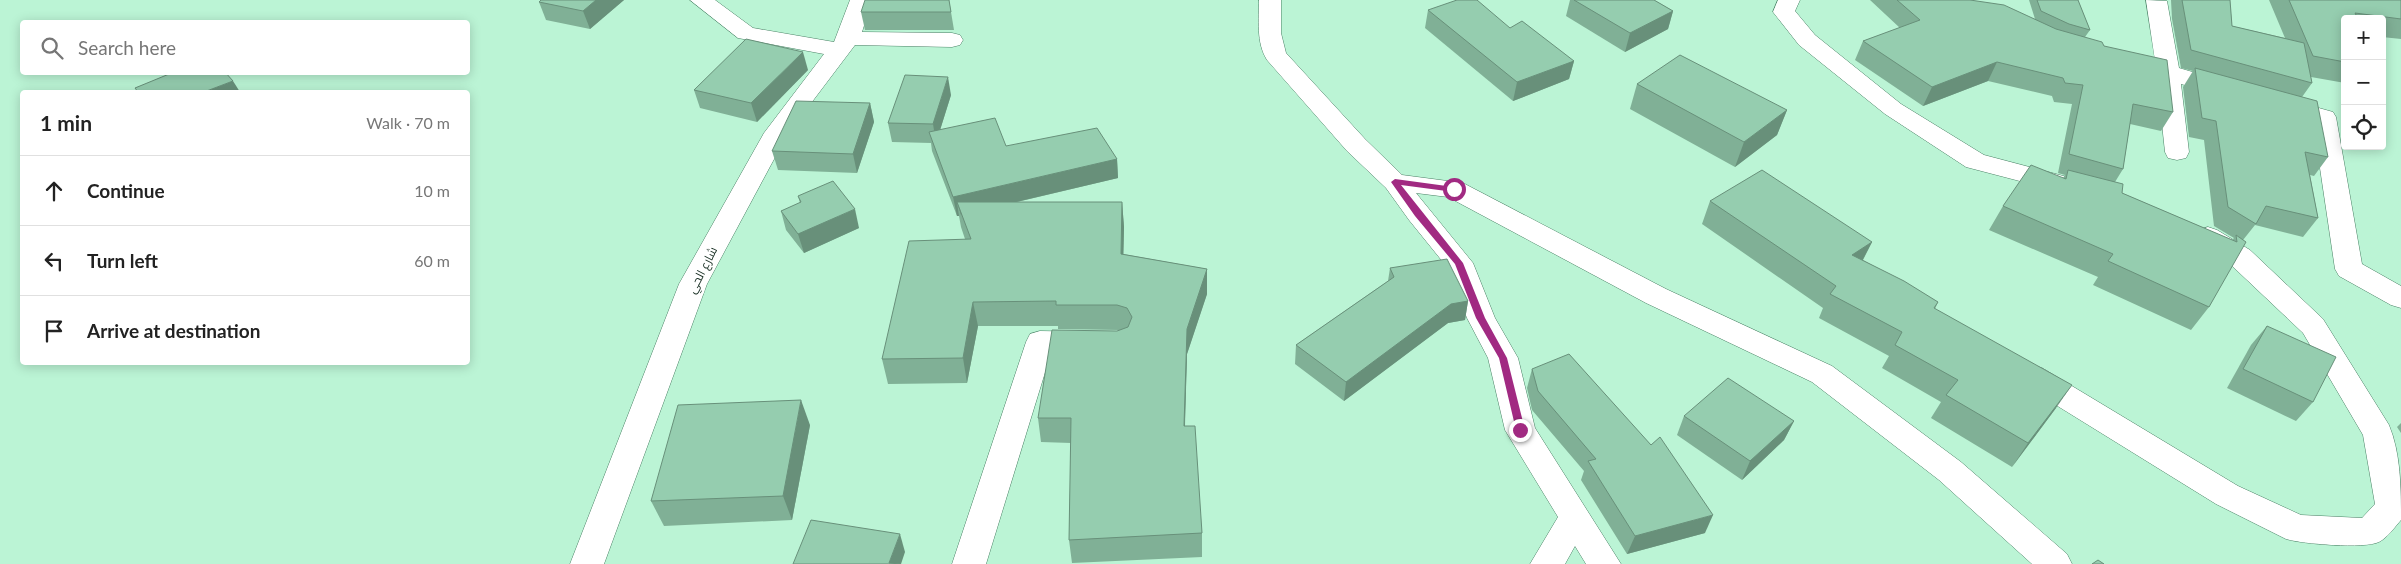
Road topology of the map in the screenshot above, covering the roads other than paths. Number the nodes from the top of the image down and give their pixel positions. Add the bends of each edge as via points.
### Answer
1 (701, 0) edge
2 (861, 0) edge
3 (1270, 0) edge
4 (1789, 0) edge
5 (2156, 1) edge
6 (952, 40) dead end
7 (845, 43) junction
8 (2112, 56) edge
9 (2168, 72) junction
10 (2177, 152) dead end
11 (1395, 182) junction
12 (2089, 192) edge
13 (2182, 224) edge
14 (2401, 298) edge
15 (1118, 343) edge
16 (2007, 362) edge
17 (1575, 517) junction
18 (587, 564) edge
19 (969, 564) edge
20 (1547, 564) edge
21 (1604, 564) edge
22 (2056, 564) edge

1 - 7 street via 746,33 817,48
2 - 7 street, شارع الحي
3 - 11 street via 1270,33 1275,55 1356,145
4 - 12 street via 1784,12 1806,40 1894,109 1967,156 1975,161
5 - 9 street
6 - 7 street
7 - 18 street, شارع الحي via 776,134 693,284
8 - 9 street
9 - 10 street
9 - 14 street via 2324,117 2349,269
11 - 17 street via 1459,263 1480,318 1503,358 1520,430
11 - 22 street via 1454,189 1656,296 1822,374 1950,471
13 - 16 street via 2200,231 2240,257 2313,326 2323,342 2378,434 2392,508 2368,532 2298,529 2227,496
15 - 19 street via 1040,342
17 - 20 street
17 - 21 street

